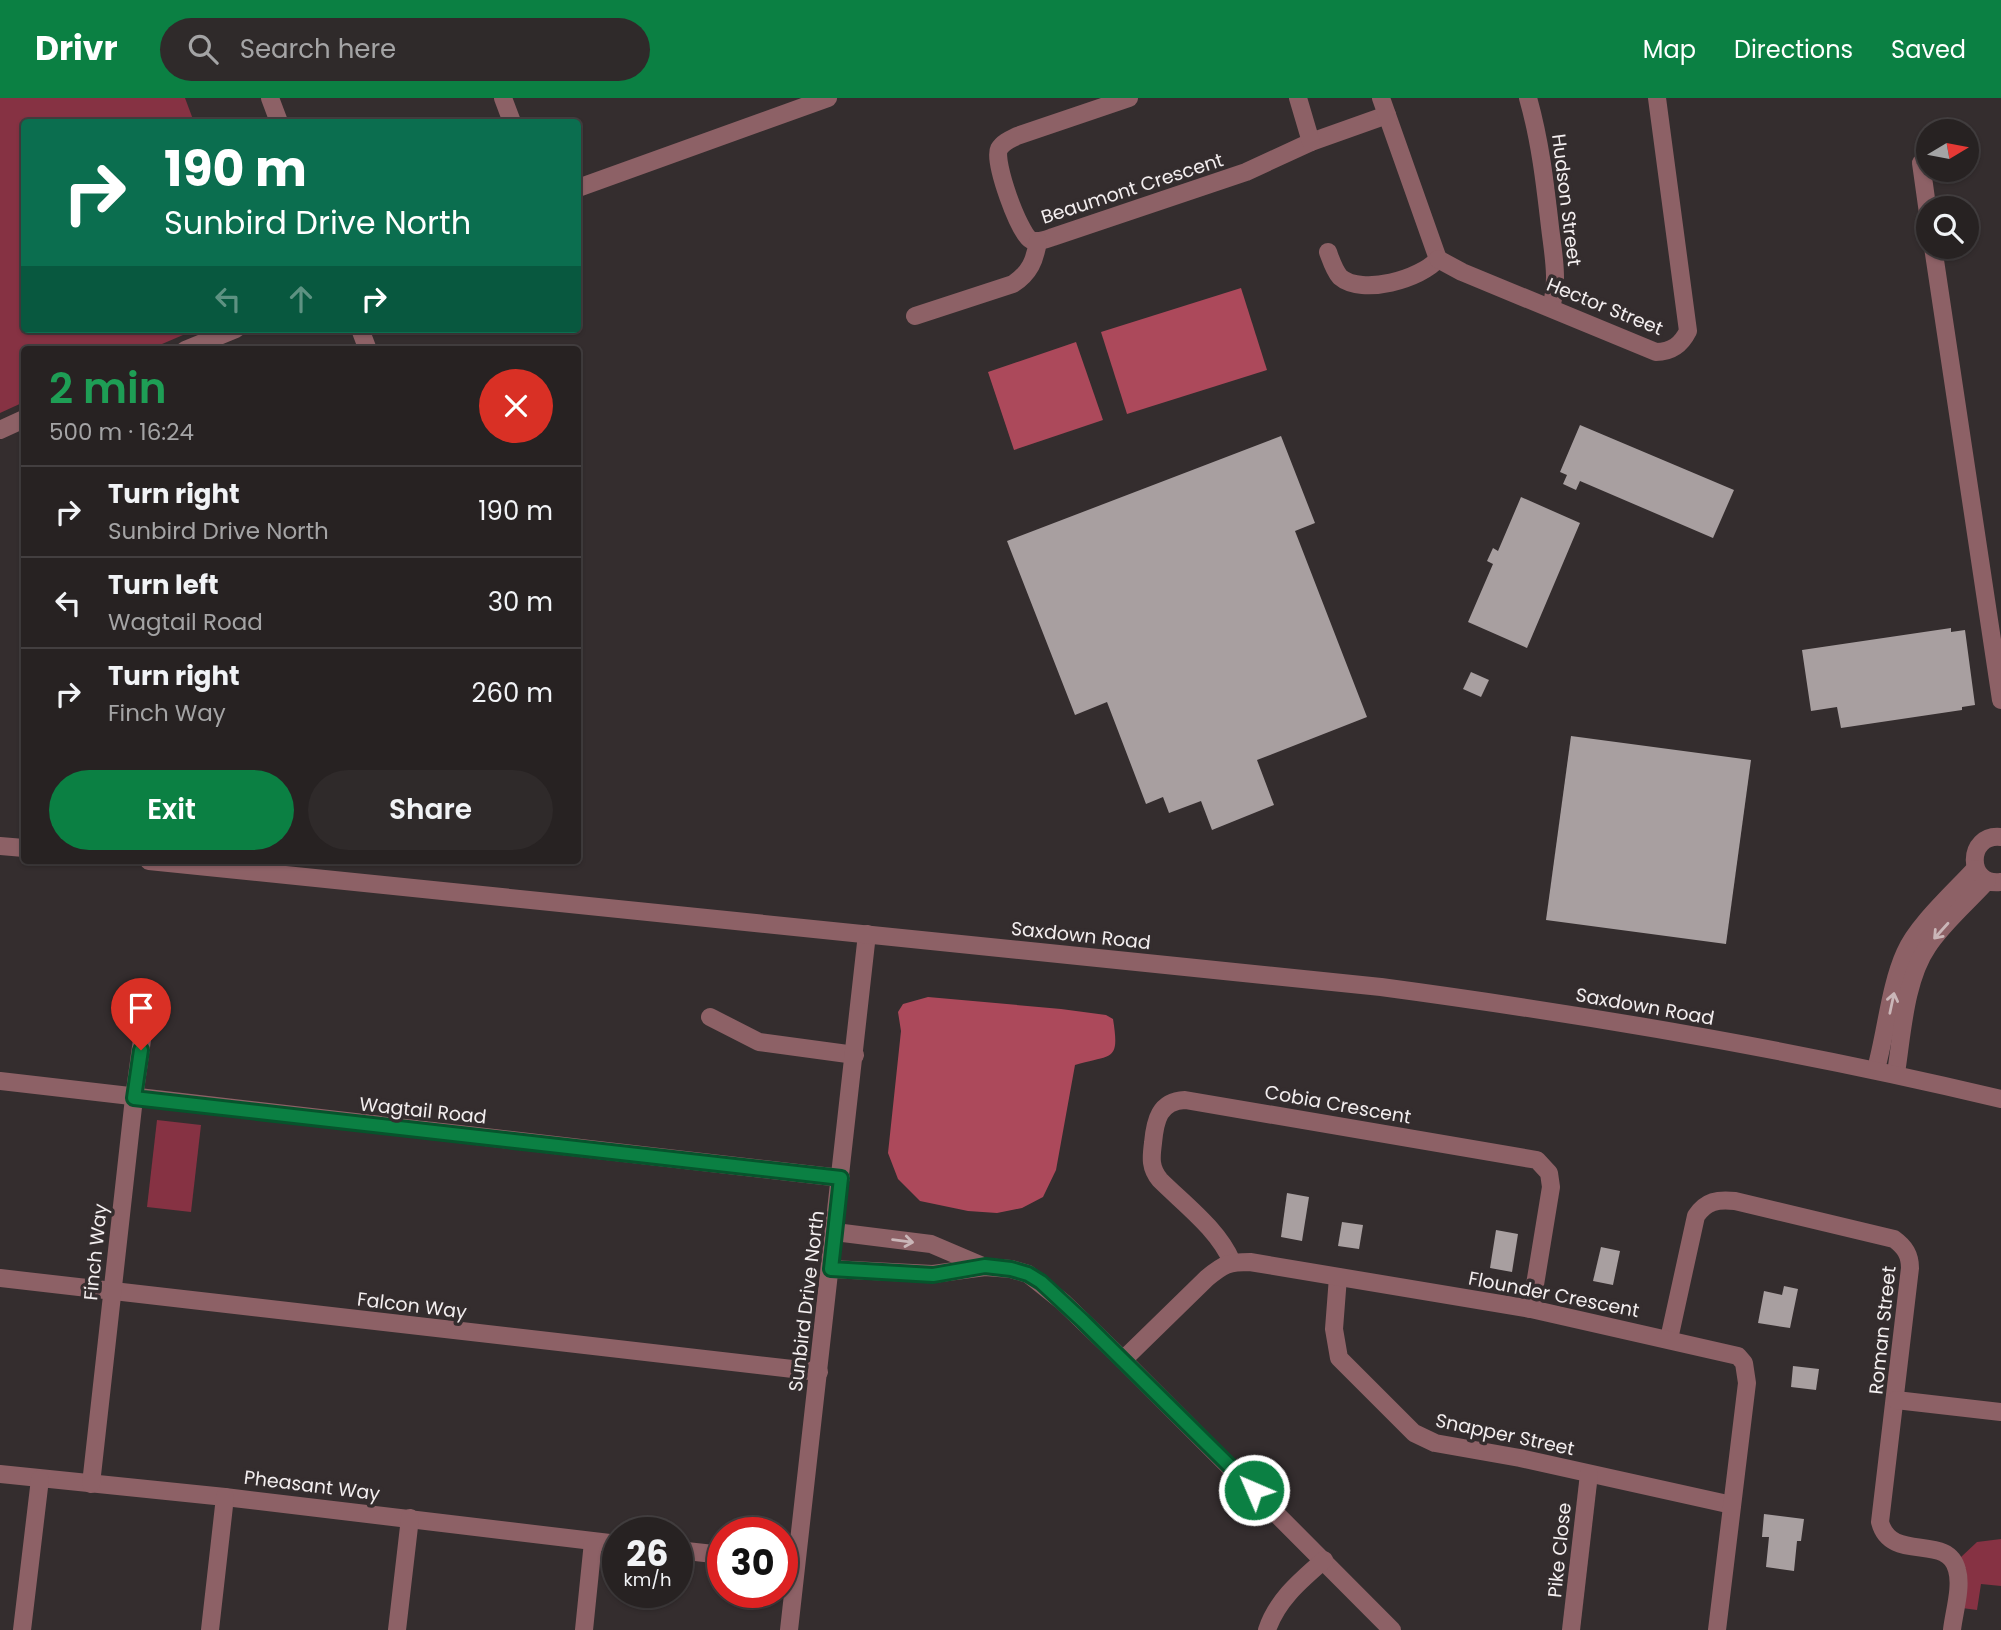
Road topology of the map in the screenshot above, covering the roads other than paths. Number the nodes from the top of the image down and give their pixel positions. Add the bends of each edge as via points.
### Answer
1 (270, 98) edge
2 (503, 98) edge
3 (828, 98) edge
4 (1129, 98) edge
5 (1298, 98) edge
6 (1528, 98) edge
7 (1657, 98) edge
8 (1384, 106) edge
9 (278, 119) edge
10 (511, 119) edge
11 (1311, 142) junction
12 (581, 187) edge
13 (1038, 241) junction
14 (1328, 252) dead end
15 (1438, 259) junction
16 (1935, 259) edge
17 (1551, 307) junction
18 (915, 316) dead end
19 (226, 333) edge
20 (195, 346) edge
21 (21, 420) edge
22 (0, 430) edge
23 (2001, 699) edge
24 (2001, 821) edge
25 (1994, 838) edge
26 (0, 846) edge
27 (21, 848) edge
28 (179, 864) edge
29 (1988, 877) edge
30 (867, 934) junction
31 (710, 1017) dead end
32 (144, 1026) dead end
33 (855, 1055) junction
34 (1876, 1069) junction
35 (1896, 1073) junction
36 (0, 1081) edge
37 (134, 1098) junction
38 (2001, 1099) edge
39 (841, 1178) junction
40 (835, 1232) junction
41 (1232, 1262) junction
42 (985, 1266) junction
43 (831, 1269) junction
44 (1338, 1277) junction
45 (0, 1278) edge
46 (112, 1291) junction
47 (1531, 1309) junction
48 (1669, 1339) junction
49 (1123, 1360) junction
50 (819, 1372) junction
51 (1896, 1400) junction
52 (2001, 1412) edge
53 (1589, 1474) junction
54 (0, 1475) edge
55 (40, 1479) junction
56 (91, 1484) junction
57 (225, 1497) junction
58 (1732, 1505) junction
59 (797, 1517) edge
60 (410, 1518) junction
61 (593, 1542) junction
62 (602, 1543) edge
63 (1324, 1560) junction
64 (789, 1608) edge
65 (22, 1630) edge
66 (210, 1630) edge
67 (397, 1630) edge
68 (584, 1630) edge
69 (789, 1630) edge
70 (1268, 1630) edge
71 (1392, 1630) edge
72 (1571, 1630) edge
73 (1717, 1630) edge
74 (1952, 1630) edge

1 - 9 street
2 - 10 street
3 - 12 street
4 - 13 street, Beaumont Crescent via 1017,136 999,149 1000,172 1023,230
5 - 11 street
6 - 17 street, Hudson Street via 1543,166 1556,282
7 - 17 street, Hector Street via 1688,331 1673,349 1656,352
8 - 11 street, Beaumont Crescent
8 - 15 street
11 - 13 street, Beaumont Crescent via 1246,172
13 - 18 street via 1031,266 1013,284
14 - 15 street via 1336,272 1356,285 1412,277
15 - 17 street, Hector Street
16 - 23 street
19 - 20 street
21 - 22 street
24 - 25 street
25 - 29 street via 1975,851 1973,860
26 - 27 street
28 - 30 street, Saxdown Road
34 -> 29 street via 1906,951 1915,936
29 -> 35 street via 1919,962
30 - 33 street, Sunbird Drive North
30 - 34 street, Saxdown Road via 1381,987 1514,1005
31 - 33 street via 759,1042
32 - 37 street, Finch Way
33 - 39 street, Sunbird Drive North
34 - 35 street, Saxdown Road
35 - 38 street, Saxdown Road
36 - 37 street, Wagtail Road
37 - 39 street, Wagtail Road
37 - 46 street, Finch Way
39 - 40 street, Sunbird Drive North
40 -> 42 street via 931,1244
40 - 43 street, Sunbird Drive North
41 - 44 street, Flounder Crescent
41 - 47 street, Cobia Crescent via 1213,1233 1153,1170 1156,1120 1173,1102 1198,1102 1537,1160 1549,1173 1551,1187
41 - 49 street via 1207,1278
42 - 43 street via 933,1275
42 - 49 street via 1034,1278
43 - 50 street, Sunbird Drive North
44 - 47 street, Flounder Crescent
44 - 53 street, Snapper Street via 1334,1329 1339,1358 1414,1433 1435,1443
45 - 46 street, Falcon Way
46 - 50 street, Falcon Way
46 - 56 street, Finch Way
47 - 48 street, Flounder Crescent
48 - 51 street, Roman Street via 1696,1216 1707,1204 1735,1201 1894,1240 1910,1259
48 - 58 street, Flounder Crescent via 1730,1353 1744,1363 1747,1383
49 - 63 street
50 - 59 street, Sunbird Drive North
51 - 52 street
51 - 74 street, Roman Street via 1880,1522 1892,1541 1938,1550 1954,1563 1958,1580
53 - 58 street, Snapper Street
53 - 72 street, Pike Close
54 - 55 street, Pheasant Way
55 - 56 street, Pheasant Way
55 - 65 street
56 - 57 street, Pheasant Way
57 - 60 street, Pheasant Way
57 - 66 street
58 - 73 street, Flounder Crescent
60 - 61 street, Pheasant Way
60 - 67 street
61 - 62 street, Pheasant Way
61 - 68 street
63 - 70 street via 1292,1588
63 - 71 street
64 - 69 street, Sunbird Drive North

